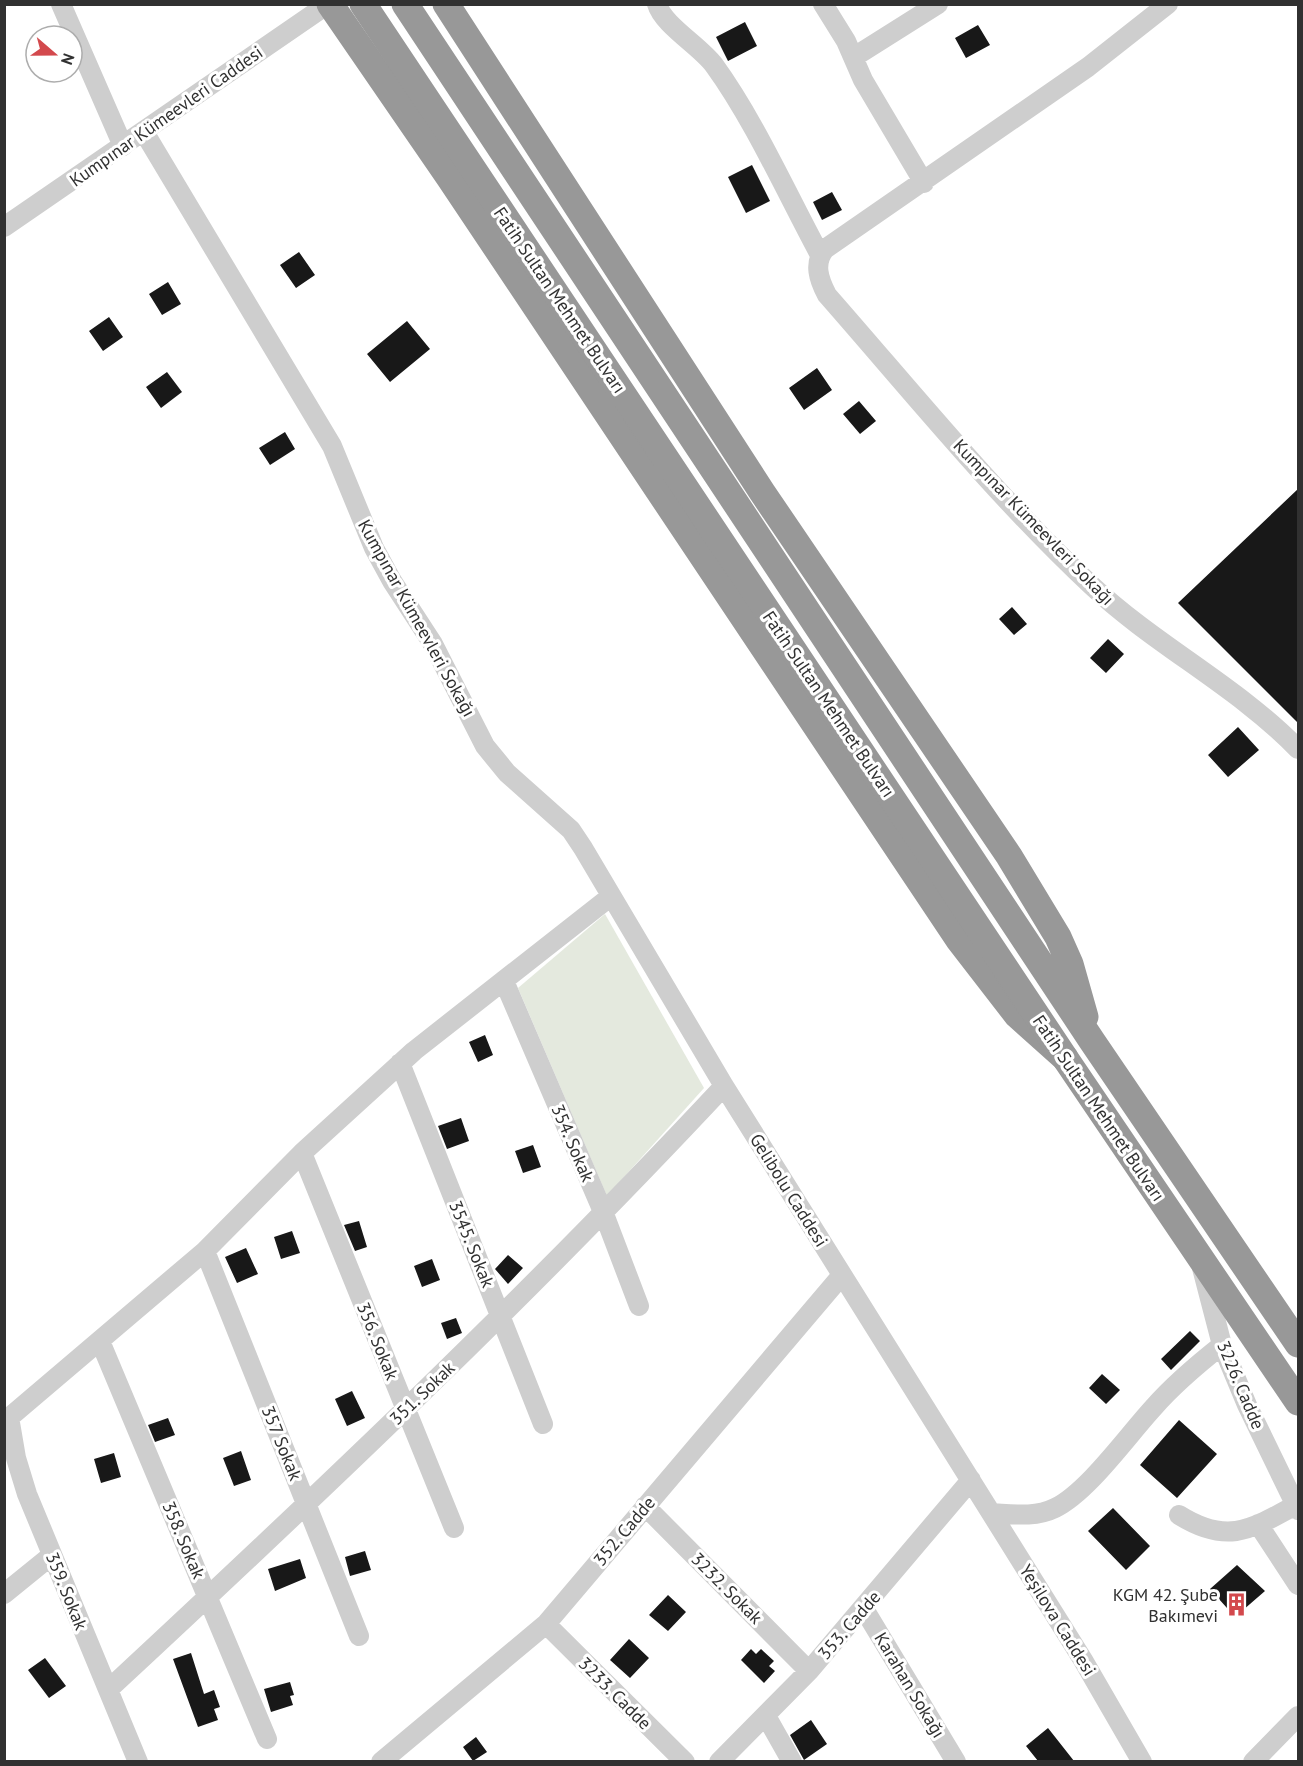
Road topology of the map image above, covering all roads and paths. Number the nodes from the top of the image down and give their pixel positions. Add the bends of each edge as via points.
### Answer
1 (61, 4) edge
2 (329, 4) edge
3 (363, 4) edge
4 (405, 4) edge
5 (446, 4) edge
6 (657, 4) edge
7 (823, 4) edge
8 (938, 4) edge
9 (1168, 4) edge
10 (854, 57) junction
11 (144, 132) junction
12 (123, 146) junction
13 (924, 183) junction
14 (4, 227) edge
15 (820, 255) junction
16 (1299, 749) edge
17 (610, 897) junction
18 (504, 981) junction
19 (1092, 1041) junction
20 (1065, 1058) junction
21 (400, 1063) junction
22 (724, 1086) junction
23 (302, 1153) junction
24 (604, 1214) junction
25 (205, 1251) junction
26 (1198, 1254) junction
27 (842, 1275) junction
28 (639, 1306) dead end
29 (501, 1318) junction
30 (100, 1341) junction
31 (1299, 1344) edge
32 (1222, 1345) junction
33 (1299, 1402) edge
34 (405, 1408) junction
35 (7, 1420) edge
36 (543, 1424) dead end
37 (971, 1480) junction
38 (306, 1503) junction
39 (645, 1506) junction
40 (1297, 1508) edge
41 (991, 1513) junction
42 (1179, 1515) dead end
43 (1258, 1524) junction
44 (454, 1528) dead end
45 (52, 1555) junction
46 (1299, 1585) edge
47 (4, 1594) edge
48 (208, 1597) junction
49 (864, 1610) junction
50 (546, 1624) junction
51 (359, 1636) dead end
52 (809, 1671) junction
53 (109, 1689) junction
54 (766, 1716) junction
55 (1299, 1716) edge
56 (267, 1739) dead end
57 (138, 1761) edge
58 (381, 1761) edge
59 (685, 1761) edge
60 (719, 1761) edge
61 (792, 1761) edge
62 (956, 1761) edge
63 (1142, 1761) edge
64 (1253, 1761) edge

1 - 12 street
2 - 4 street via 356,20 372,22 387,18
2 - 11 street, Kumpınar Kümeevleri Caddesi
2 - 20 highway via 449,177 958,940 1017,1015
3 - 20 highway, Fatih Sultan Mehmet Bulvarı, bridge
4 - 19 highway, Fatih Sultan Mehmet Bulvarı
5 - 19 highway via 762,492 1009,856 1058,937 1070,964
6 - 15 street, Kumpınar Kümeevleri Sokağı via 712,63 747,119
7 - 10 street
8 - 10 street
9 - 13 street via 1088,67
10 - 13 street via 863,80
11 - 12 street, Kumpınar Kümeevleri Caddesi
11 - 17 street, Kumpınar Kümeevleri Sokağı via 332,446 375,548 461,695 485,746 507,773 571,830
12 - 14 street, Kumpınar Kümeevleri Caddesi
13 - 15 street
15 - 16 street, Kumpınar Kümeevleri Sokağı via 818,273 827,295 1043,537 1121,612 1253,708
17 - 18 street
17 - 22 street, Gelibolu Caddesi
18 - 21 street
18 - 24 street, 354. Sokak
19 - 31 highway, Fatih Sultan Mehmet Bulvarı
20 - 26 highway, Fatih Sultan Mehmet Bulvarı
21 - 23 street
21 - 29 street, 3545. Sokak
22 - 24 street, 351. Sokak
22 - 27 street, Gelibolu Caddesi
23 - 25 street
23 - 34 street, 356. Sokak
24 - 28 street, 354. Sokak
24 - 29 street, 351. Sokak
25 - 30 street
25 - 38 street, 357 Sokak
26 - 32 street, 3226. Cadde
26 - 33 highway, Fatih Sultan Mehmet Bulvarı
27 - 37 street, Gelibolu Caddesi
27 - 39 street, 352. Cadde
29 - 34 street, 351. Sokak
29 - 36 street, 3545. Sokak
30 - 35 street
30 - 48 street, 358. Sokak
32 - 40 street, 3226. Cadde
32 - 41 street via 1155,1405 1077,1493 1041,1513
34 - 38 street, 351. Sokak
34 - 44 street, 356. Sokak
35 - 45 street, 359. Sokak via 16,1458
37 - 41 street, Yeşilova Caddesi
37 - 49 street, 353. Cadde
38 - 48 street, 351. Sokak
38 - 51 street, 357 Sokak
39 - 50 street, 352. Cadde
39 - 52 street, 3232. Sokak
40 - 43 street
41 - 63 street, Yeşilova Caddesi
42 - 43 street via 1211,1532 1241,1530
43 - 46 street
45 - 47 street
45 - 53 street, 359. Sokak
48 - 53 street, 351. Sokak
48 - 56 street, 358. Sokak
49 - 52 street, 353. Cadde
49 - 62 street, Karahan Sokağı
50 - 58 street, 352. Cadde
50 - 59 street, 3233. Cadde
52 - 54 street, 353. Cadde
53 - 57 street, 359. Sokak
54 - 60 street, 353. Cadde
54 - 61 street
55 - 64 street

